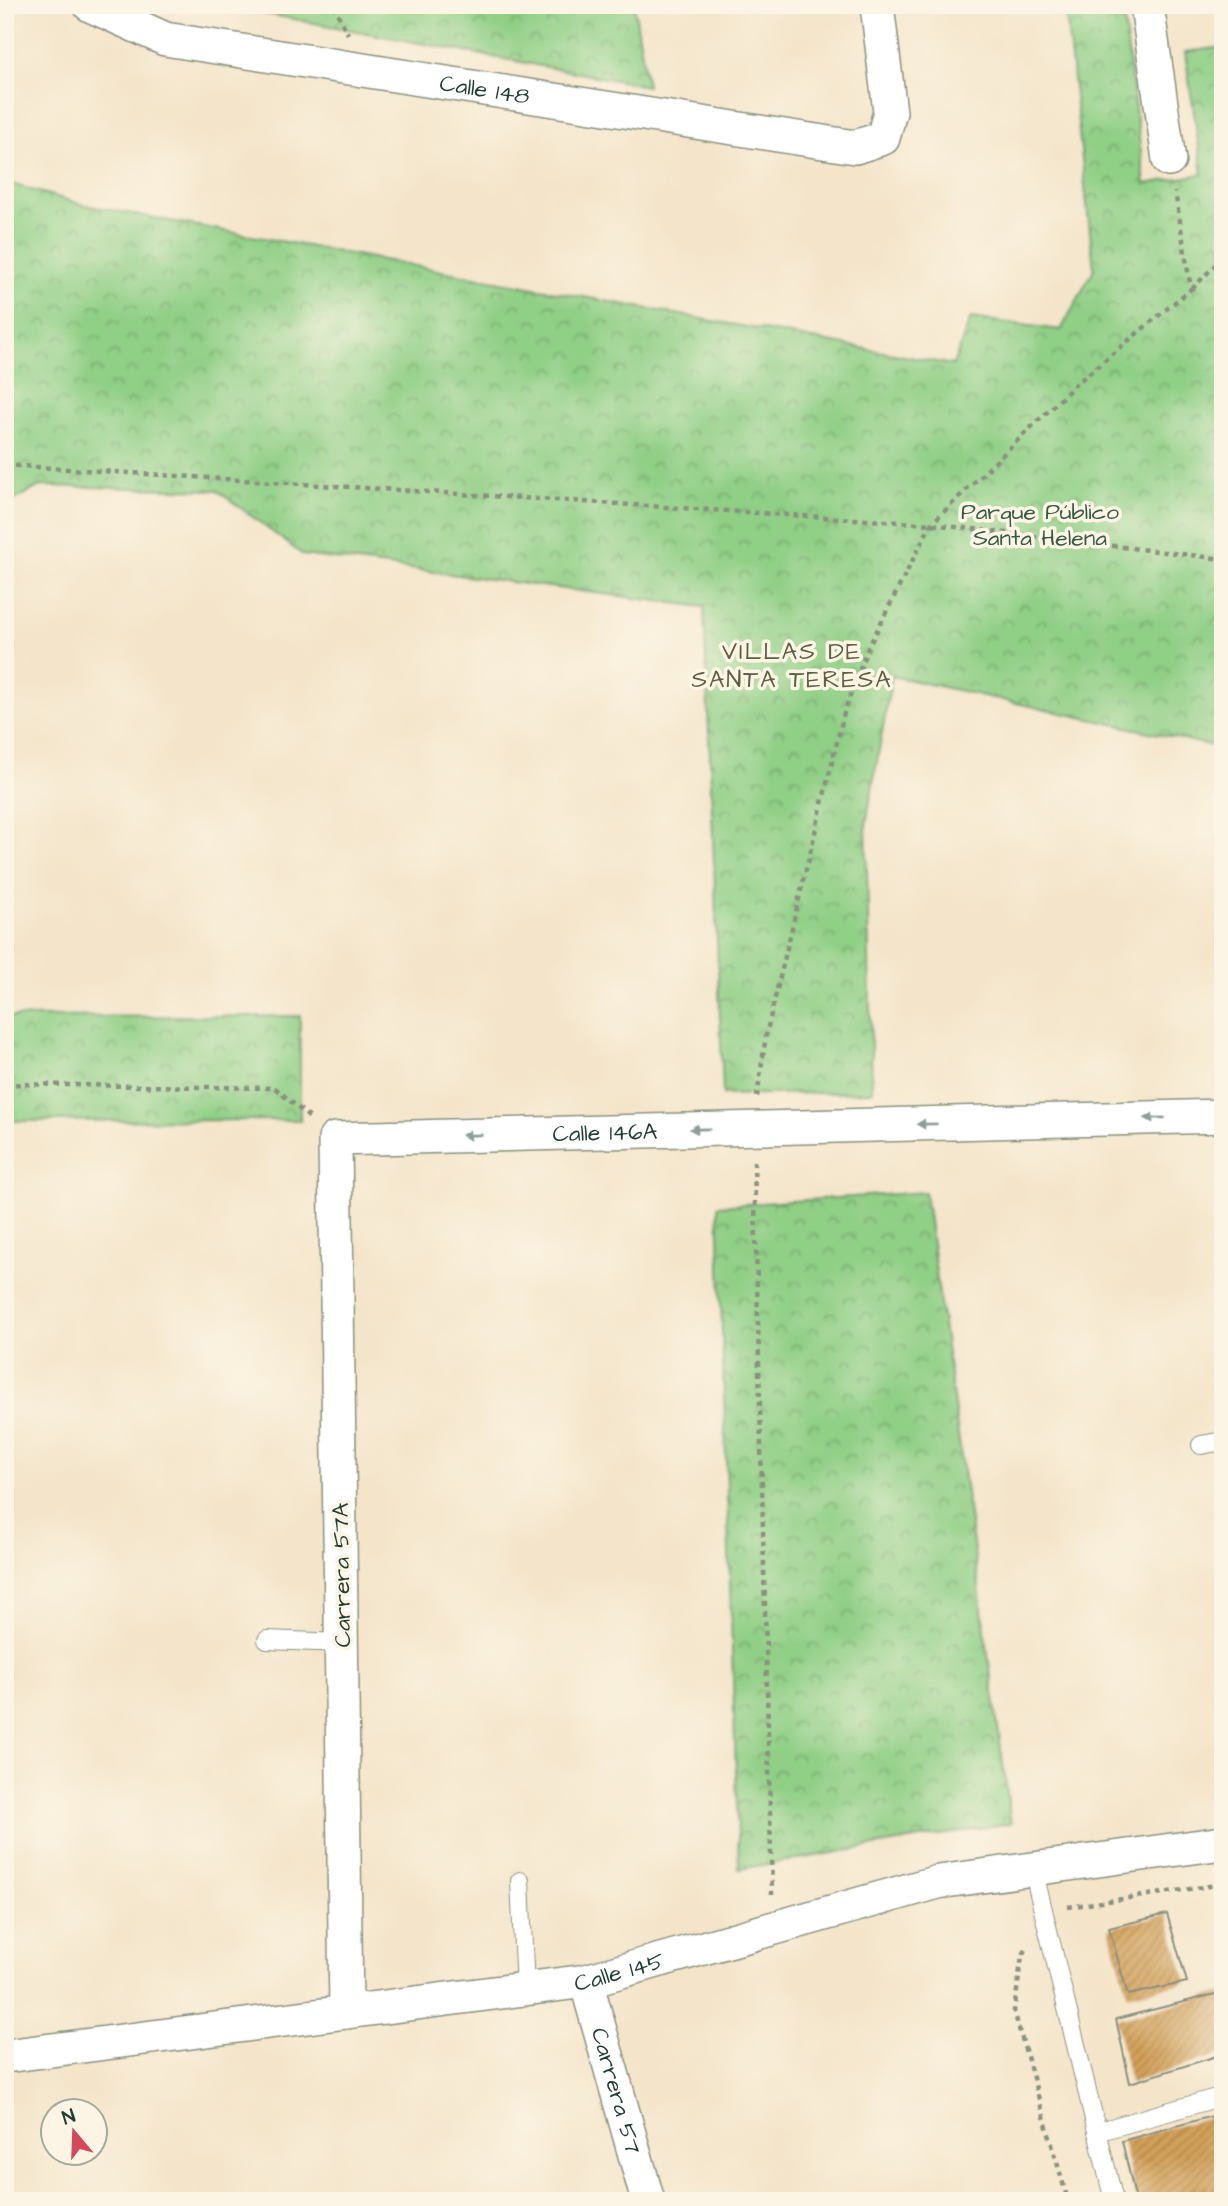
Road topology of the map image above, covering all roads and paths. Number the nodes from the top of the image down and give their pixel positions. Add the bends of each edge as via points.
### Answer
1 (90, 5) edge
2 (877, 5) edge
3 (1147, 5) edge
4 (1169, 160) joint
5 (1223, 257) edge
6 (1191, 289) junction
7 (5, 465) edge
8 (931, 524) junction
9 (1223, 559) edge
10 (5, 1084) edge
11 (1223, 1116) edge
12 (753, 1128) junction
13 (335, 1139) junction
14 (1223, 1441) edge
15 (1201, 1445) dead end
16 (267, 1640) dead end
17 (341, 1643) junction
18 (1223, 1843) edge
19 (1033, 1869) junction
20 (520, 1881) dead end
21 (773, 1928) junction
22 (586, 1981) junction
23 (525, 1989) junction
24 (346, 2012) junction
25 (5, 2056) edge
26 (1223, 2096) edge
27 (1097, 2132) junction
28 (648, 2201) edge
29 (1114, 2201) edge

1 - 2 street, Calle 148 via 165,39 855,147 883,138 890,112
3 - 4 street
4 - 6 path
5 - 6 path
6 - 8 path via 1077,383
7 - 8 path
8 - 9 path
8 - 12 path via 866,652 844,713 766,1035
10 - 13 path via 275,1088
11 -> 12 street, Calle 146A
12 -> 13 street, Calle 146A
12 - 21 path
13 - 17 street, Carrera 57A
14 - 15 lane
16 - 17 lane
17 - 24 street, Carrera 57A
18 - 19 street, Calle 145
19 - 21 street, Calle 145 via 938,1882
19 - 27 lane
20 - 23 lane
21 - 22 street, Calle 145
22 - 23 street, Calle 145
22 - 28 street, Carrera 57
23 - 24 street, Calle 145
24 - 25 street, Calle 145
26 - 27 lane
27 - 29 lane

